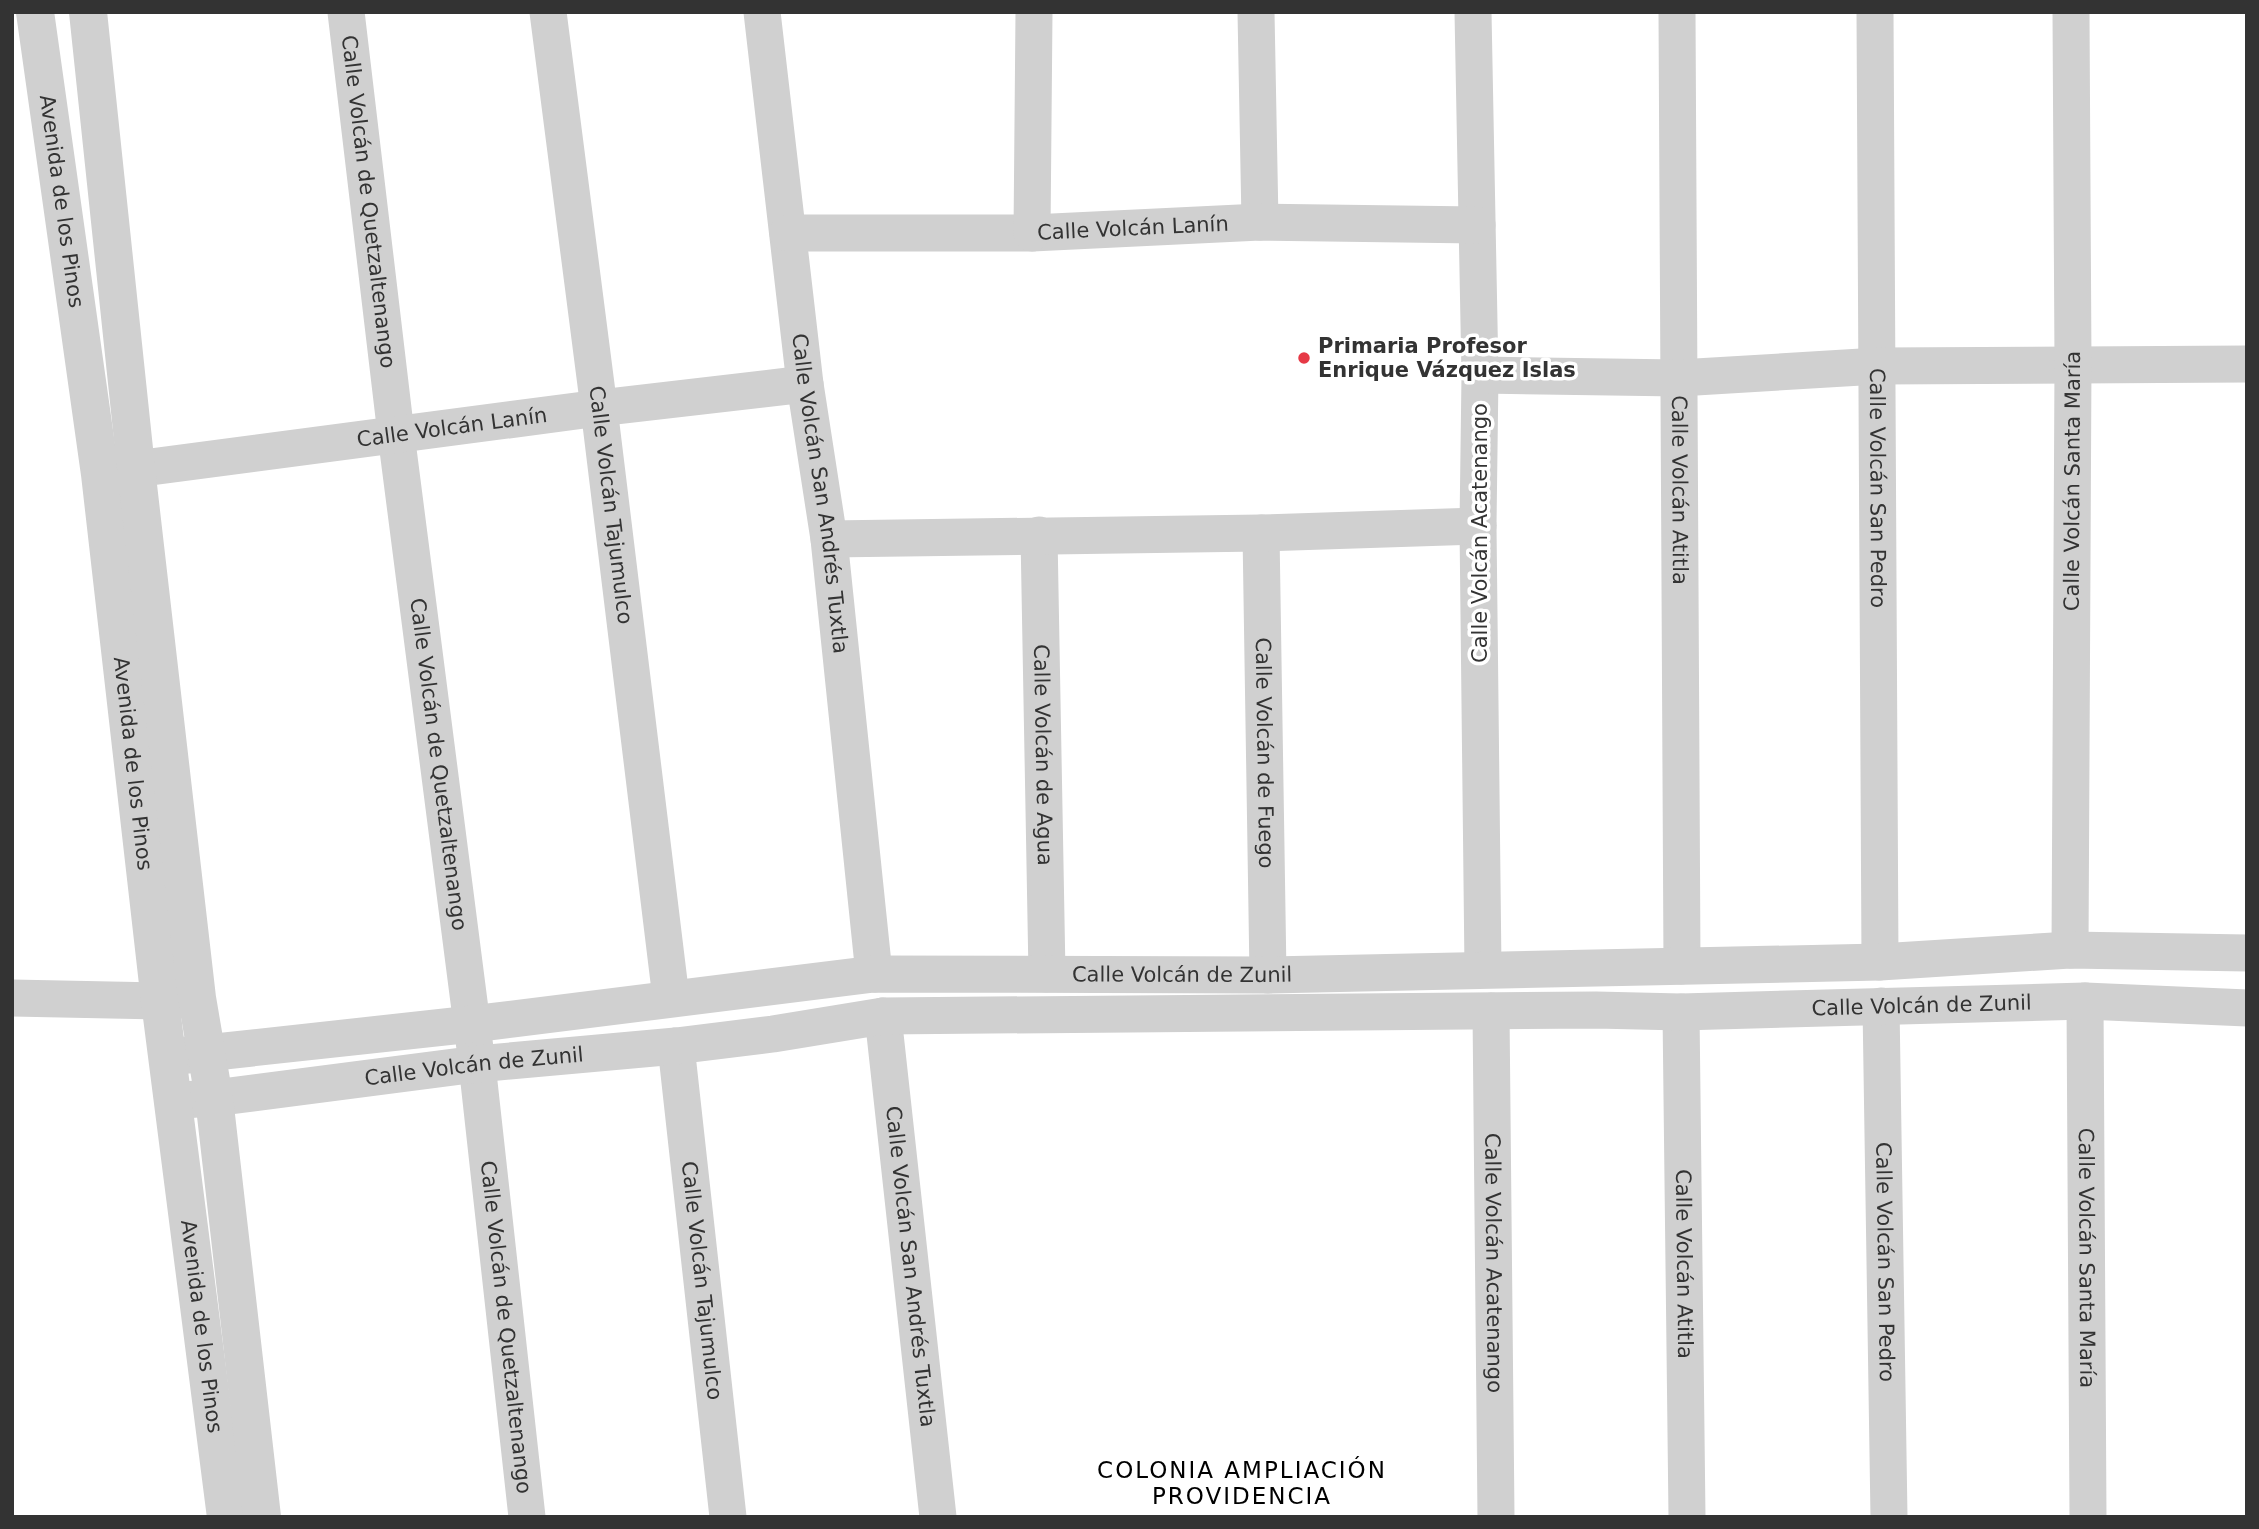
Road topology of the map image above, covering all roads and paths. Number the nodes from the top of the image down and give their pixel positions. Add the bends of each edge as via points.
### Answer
1 (35, 12) edge
2 (88, 12) edge
3 (346, 12) edge
4 (548, 12) edge
5 (762, 12) edge
6 (1034, 12) edge
7 (1256, 12) edge
8 (1473, 12) edge
9 (1676, 12) edge
10 (1875, 12) edge
11 (2071, 12) edge
12 (1260, 222) junction
13 (1477, 225) junction
14 (788, 233) junction
15 (1032, 233) junction
16 (2073, 364) junction
17 (2247, 364) edge
18 (1878, 366) junction
19 (1480, 375) junction
20 (1679, 377) junction
21 (805, 384) junction
22 (599, 408) junction
23 (396, 434) junction
24 (118, 471) junction
25 (1478, 526) junction
26 (1261, 533) junction
27 (1039, 535) junction
28 (829, 539) junction
29 (2070, 950) junction
30 (2247, 953) edge
31 (1880, 962) junction
32 (1682, 966) junction
33 (1600, 968) junction
34 (1483, 969) junction
35 (874, 974) junction
36 (1047, 974) junction
37 (1268, 975) junction
38 (765, 986) junction
39 (12, 998) edge
40 (671, 998) junction
41 (178, 999) junction
42 (2085, 1001) junction
43 (1881, 1006) junction
44 (2247, 1008) edge
45 (1596, 1010) junction
46 (1491, 1011) junction
47 (1681, 1012) junction
48 (883, 1016) junction
49 (472, 1024) junction
50 (773, 1034) junction
51 (676, 1046) junction
52 (207, 1055) junction
53 (169, 1057) junction
54 (477, 1064) junction
55 (215, 1098) junction
56 (174, 1100) junction
57 (226, 1517) edge
58 (262, 1517) edge
59 (527, 1517) edge
60 (728, 1517) edge
61 (938, 1517) edge
62 (1496, 1517) edge
63 (1687, 1517) edge
64 (1889, 1517) edge
65 (2088, 1517) edge

1 - 24 street, Avenida de los Pinos
2 - 24 street, Avenida de los Pinos
3 - 23 street, Calle Volcán de Quetzaltenango
4 - 22 street, Calle Volcán Tajumulco
5 - 14 street, Calle Volcán San Andrés Tuxtla
6 - 15 street
7 - 12 street
8 - 13 street, Calle Volcán Acatenango
9 - 20 street, Calle Volcán Atitla
10 - 18 street, Calle Volcán San Pedro
11 - 16 street, Calle Volcán Santa María
12 - 13 street, Calle Volcán Lanín
12 - 15 street, Calle Volcán Lanín
13 - 19 street, Calle Volcán Acatenango
14 - 15 street, Calle Volcán Lanín
14 - 21 street, Calle Volcán San Andrés Tuxtla
16 - 17 street
16 - 18 street
16 - 29 street, Calle Volcán Santa María
18 - 20 street
18 - 31 street, Calle Volcán San Pedro
19 - 20 street
19 - 25 street, Calle Volcán Acatenango
20 - 32 street, Calle Volcán Atitla
21 - 22 street, Calle Volcán Lanín
21 - 28 street, Calle Volcán San Andrés Tuxtla
22 - 23 street, Calle Volcán Lanín
22 - 40 street, Calle Volcán Tajumulco
23 - 24 street, Calle Volcán Lanín
23 - 49 street, Calle Volcán de Quetzaltenango
24 - 41 street, Avenida de los Pinos
25 - 26 street
25 - 34 street, Calle Volcán Acatenango
26 - 27 street
26 - 37 street, Calle Volcán de Fuego
27 - 28 street
27 - 36 street, Calle Volcán de Agua
28 - 35 street, Calle Volcán San Andrés Tuxtla
29 - 30 street, Calle Volcán de Zunil
29 - 31 street, Calle Volcán de Zunil
31 - 32 street, Calle Volcán de Zunil
32 - 33 street, Calle Volcán de Zunil
33 - 34 street, Calle Volcán de Zunil
33 - 45 street
34 - 37 street, Calle Volcán de Zunil
35 - 36 street, Calle Volcán de Zunil
35 - 38 street, Calle Volcán de Zunil
36 - 37 street, Calle Volcán de Zunil
38 - 40 street, Calle Volcán de Zunil
38 - 50 street
39 - 41 street
40 - 49 street, Calle Volcán de Zunil
41 - 52 street, Avenida de los Pinos
41 - 53 street, Avenida de los Pinos
42 - 43 street, Calle Volcán de Zunil
42 - 44 street, Calle Volcán de Zunil
42 - 65 street, Calle Volcán Santa María
43 - 47 street, Calle Volcán de Zunil
43 - 64 street, Calle Volcán San Pedro
45 - 46 street, Calle Volcán de Zunil
45 - 47 street, Calle Volcán de Zunil
46 - 48 street, Calle Volcán de Zunil
46 - 62 street, Calle Volcán Acatenango
47 - 63 street, Calle Volcán Atitla
48 - 50 street, Calle Volcán de Zunil
48 - 61 street, Calle Volcán San Andrés Tuxtla
49 - 52 street, Calle Volcán de Zunil
49 - 54 street, Calle Volcán de Quetzaltenango
50 - 51 street, Calle Volcán de Zunil
51 - 54 street, Calle Volcán de Zunil
51 - 60 street, Calle Volcán Tajumulco
52 - 53 street, Calle Volcán de Zunil
52 - 55 street, Avenida de los Pinos
53 - 56 street, Avenida de los Pinos
54 - 55 street, Calle Volcán de Zunil
54 - 59 street, Calle Volcán de Quetzaltenango
55 - 56 street, Calle Volcán de Zunil
55 - 58 street, Avenida de los Pinos
56 - 57 street, Avenida de los Pinos

